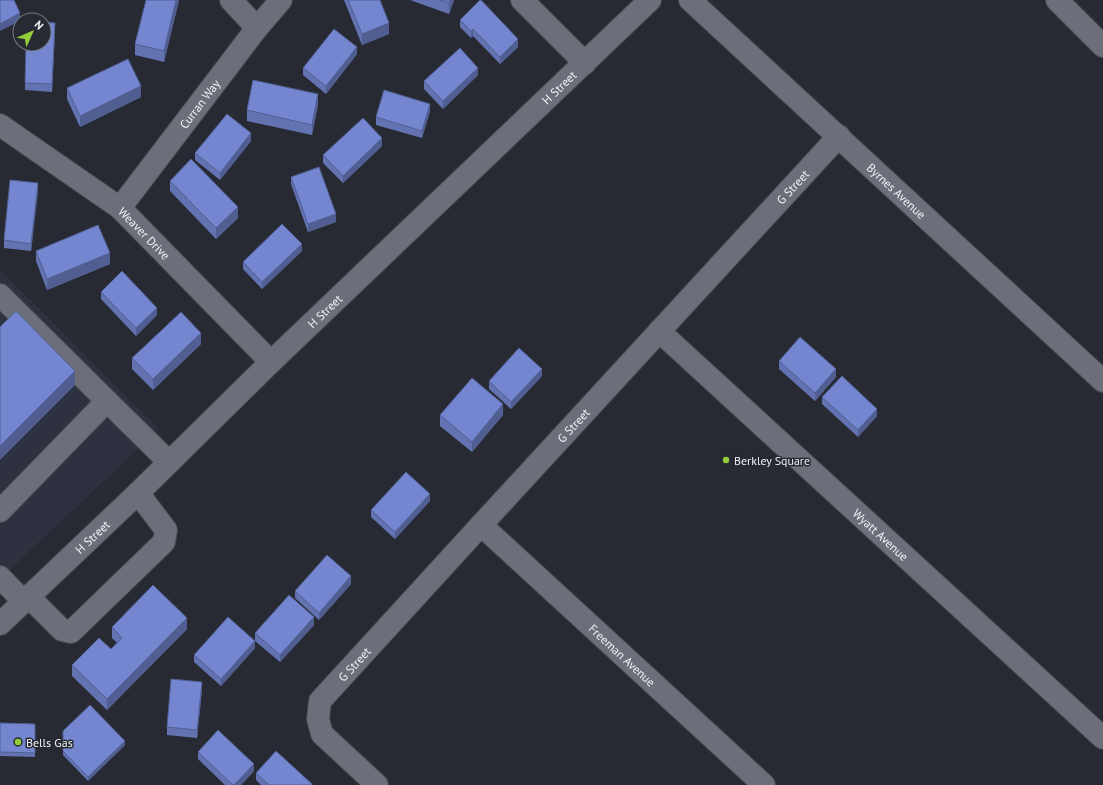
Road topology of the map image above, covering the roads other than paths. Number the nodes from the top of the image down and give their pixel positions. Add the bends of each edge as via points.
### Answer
1 (231, 0) edge
2 (281, 0) edge
3 (522, 0) edge
4 (650, 0) edge
5 (690, 0) edge
6 (1057, 0) edge
7 (257, 28) junction
8 (1103, 46) edge
9 (585, 63) junction
10 (0, 124) edge
11 (839, 136) junction
12 (120, 208) junction
13 (0, 294) edge
14 (659, 331) junction
15 (271, 362) junction
16 (1103, 381) edge
17 (107, 401) junction
18 (169, 462) junction
19 (138, 493) junction
20 (0, 511) edge
21 (481, 525) junction
22 (0, 577) edge
23 (26, 599) junction
24 (0, 624) edge
25 (1103, 738) edge
26 (377, 785) edge
27 (764, 785) edge

1 - 7 street
2 - 7 street, Curran Way
3 - 9 street
4 - 9 street, H Street
5 - 11 street, Byrnes Avenue
6 - 8 street
7 - 12 street, Curran Way
9 - 15 street, H Street
10 - 12 street, Weaver Drive
11 - 14 street, G Street
11 - 16 street, Byrnes Avenue
12 - 15 street, Weaver Drive
13 - 17 street
14 - 21 street, G Street
14 - 25 street, Wyatt Avenue
15 - 18 street, H Street
17 - 18 street
17 - 20 street
18 - 19 street, H Street
19 - 23 street, H Street
19 - 23 street via 166,530 164,542 71,632 62,630
21 - 26 street, G Street via 320,701 318,719 322,734
21 - 27 street, Freeman Avenue
22 - 23 street
23 - 24 street, H Street

